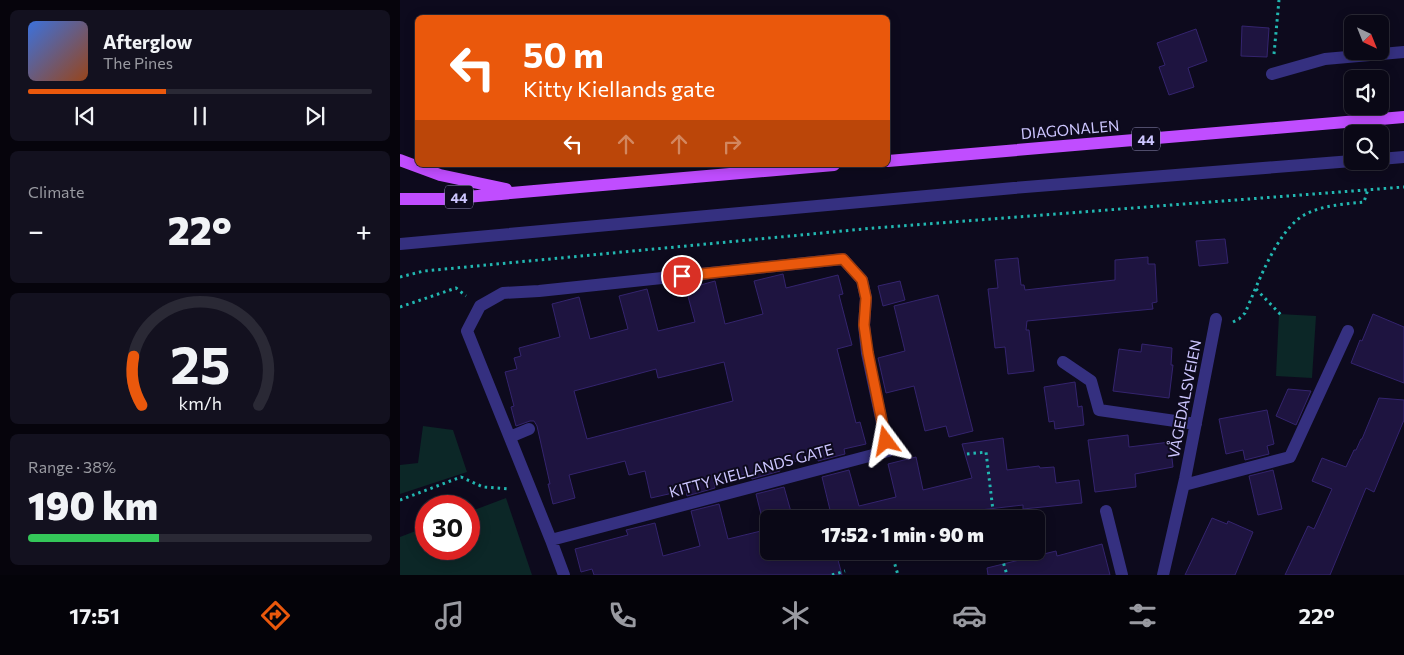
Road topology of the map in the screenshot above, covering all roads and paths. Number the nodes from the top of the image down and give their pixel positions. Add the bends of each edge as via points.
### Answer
1 (1279, 0) edge
2 (1404, 52) edge
3 (1272, 74) joint
4 (1404, 117) edge
5 (1404, 157) edge
6 (1389, 158) edge
7 (400, 160) edge
8 (890, 160) edge
9 (1344, 162) edge
10 (415, 166) edge
11 (419, 167) edge
12 (810, 167) edge
13 (1404, 187) edge
14 (1368, 189) junction
15 (518, 191) junction
16 (400, 199) edge
17 (400, 244) edge
18 (400, 277) edge
19 (1256, 290) junction
20 (400, 306) edge
21 (480, 306) junction
22 (1282, 316) dead end
23 (1216, 319) joint
24 (1348, 331) dead end
25 (1064, 362) dead end
26 (1196, 424) junction
27 (529, 429) dead end
28 (510, 437) junction
29 (967, 454) dead end
30 (1184, 485) junction
31 (530, 486) junction
32 (400, 500) edge
33 (993, 510) edge
34 (1106, 511) dead end
35 (551, 540) junction
36 (894, 560) edge
37 (1003, 560) edge
38 (845, 571) dead end
39 (564, 575) edge
40 (832, 575) edge
41 (898, 575) edge
42 (1007, 575) edge
43 (1122, 575) edge
44 (1163, 575) edge

1 - 3 path
2 - 3 street via 1325,59
4 - 8 main road, DIAGONALEN / 44
5 - 6 street
7 - 10 main road, 44
9 - 17 street via 1024,187
11 - 15 main road, 44 via 440,175
12 - 15 main road, 44
13 - 14 path
14 - 18 path via 874,228 424,271
14 - 19 path via 1364,202 1334,205 1307,213 1293,223 1282,234
15 - 16 main road, 44 via 443,199
19 - 22 path
19 - 23 path via 1239,319 1230,323
20 - 21 path via 456,288
21 - 28 street via 467,331
21 - 35 street, KITTY KIELLANDS GATE via 503,292 843,259 862,280 866,298 864,325 868,353 888,451
23 - 26 street, VÅGEDALSVEIEN
24 - 30 street via 1290,457
25 - 26 street via 1091,381 1099,410
26 - 30 street, VÅGEDALSVEIEN
27 - 28 street
28 - 31 street
29 - 33 path via 986,452
30 - 44 street, VÅGEDALSVEIEN
31 - 32 path via 512,489 483,487 461,477
31 - 35 street
34 - 43 street
35 - 39 street
36 - 41 path
37 - 42 path
38 - 40 path

